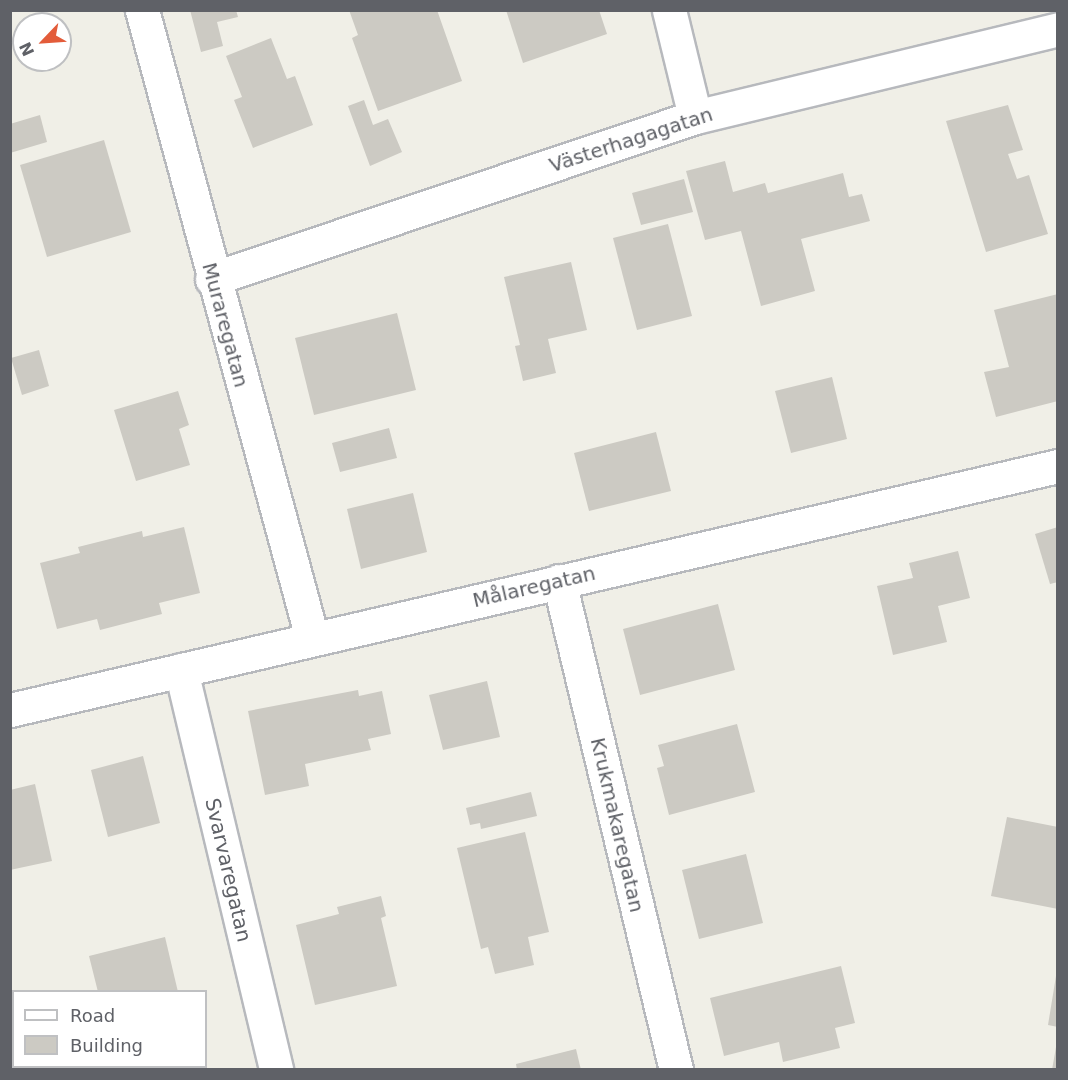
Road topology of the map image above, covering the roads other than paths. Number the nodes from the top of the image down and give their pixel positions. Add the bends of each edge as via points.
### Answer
1 (142, 10) edge
2 (669, 10) edge
3 (1058, 28) edge
4 (695, 117) junction
5 (212, 279) junction
6 (1058, 466) edge
7 (559, 581) junction
8 (312, 638) junction
9 (180, 670) junction
10 (10, 710) edge
11 (276, 1070) edge
12 (676, 1070) edge

1 - 5 street, Muraregatan
2 - 4 street
3 - 4 street, Västerhagagatan
4 - 5 street, Västerhagagatan
5 - 8 street, Muraregatan
6 - 7 street, Målaregatan
7 - 8 street, Målaregatan
7 - 12 street, Krukmakaregatan
8 - 9 street, Målaregatan
9 - 10 street, Målaregatan
9 - 11 street, Svarvaregatan

